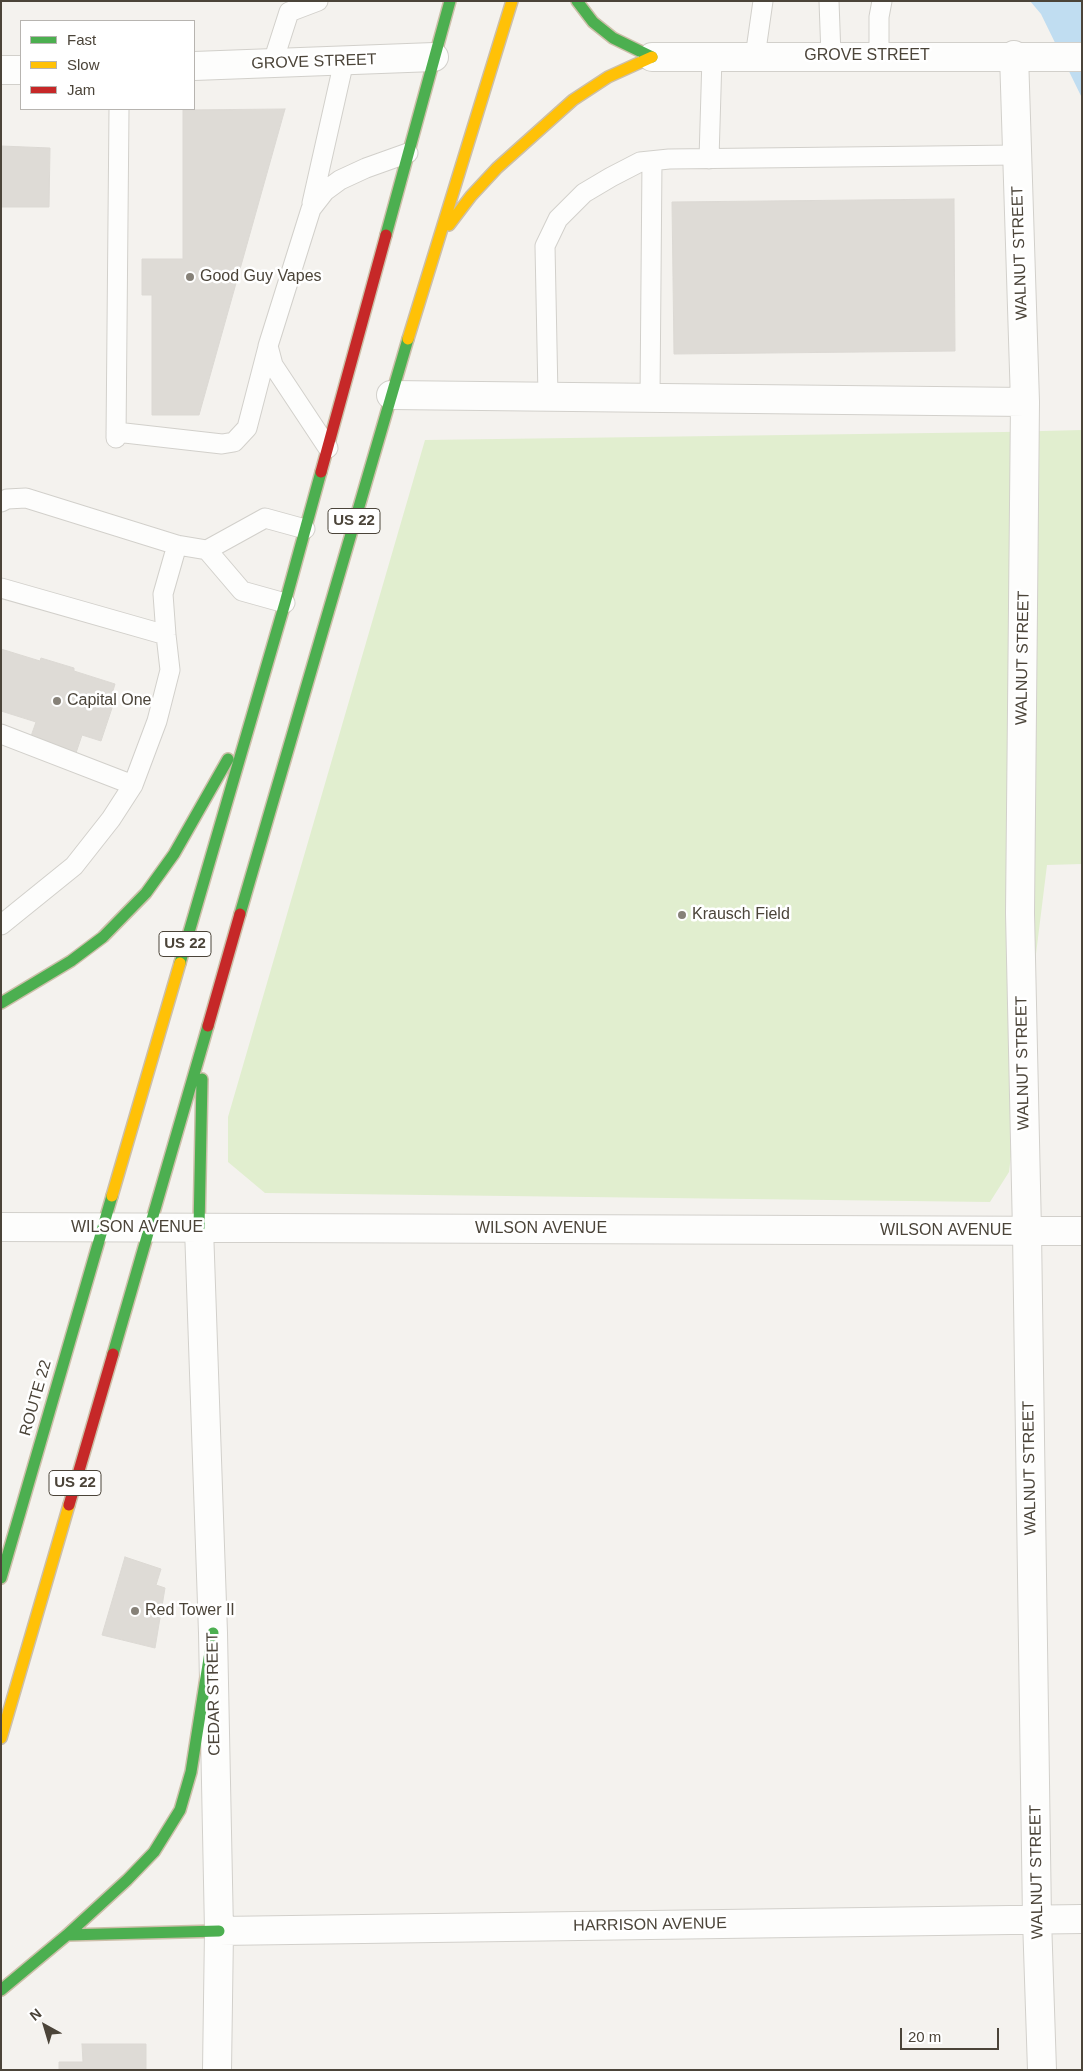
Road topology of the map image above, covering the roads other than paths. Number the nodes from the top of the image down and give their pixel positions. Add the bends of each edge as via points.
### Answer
1 (318, 1) edge
2 (450, 1) edge
3 (512, 1) edge
4 (577, 1) edge
5 (763, 1) edge
6 (830, 1) edge
7 (882, 1) edge
8 (831, 56) junction
9 (879, 56) junction
10 (1024, 56) junction
11 (434, 57) junction
12 (652, 57) junction
13 (712, 57) junction
14 (755, 57) junction
15 (1082, 57) edge
16 (344, 61) junction
17 (272, 64) junction
18 (195, 66) edge
19 (1, 70) edge
20 (20, 70) edge
21 (119, 110) edge
22 (408, 153) junction
23 (1017, 155) junction
24 (709, 158) junction
25 (652, 161) junction
26 (311, 209) junction
27 (437, 240) junction
28 (268, 346) junction
29 (391, 395) junction
30 (548, 396) junction
31 (650, 397) junction
32 (1025, 402) junction
33 (328, 448) junction
34 (1, 502) edge
35 (305, 529) junction
36 (177, 545) junction
37 (207, 550) junction
38 (1, 588) edge
39 (285, 603) junction
40 (166, 635) junction
41 (268, 661) junction
42 (1, 734) edge
43 (133, 785) junction
44 (1, 924) edge
45 (1, 1003) edge
46 (202, 1043) junction
47 (1, 1227) edge
48 (102, 1228) junction
49 (149, 1228) junction
50 (199, 1228) junction
51 (1082, 1231) edge
52 (1027, 1232) junction
53 (18, 1521) junction
54 (1, 1531) edge
55 (1, 1578) edge
56 (213, 1633) junction
57 (1, 1738) edge
58 (1037, 1919) junction
59 (1082, 1919) edge
60 (219, 1931) junction
61 (67, 1935) junction
62 (1, 1990) edge
63 (217, 2070) edge
64 (1042, 2070) edge

1 - 17 lane via 289,12
2 - 11 highway, US 22
3 - 27 highway, US 22
4 - 12 highway via 593,22 613,38
5 - 14 lane
6 - 8 lane
7 - 9 lane
8 - 9 street, GROVE STREET
8 - 14 street, GROVE STREET
9 - 10 street, GROVE STREET
10 - 15 street, GROVE STREET
10 - 23 street, WALNUT STREET
11 - 16 street, GROVE STREET
11 - 22 highway, US 22
12 - 13 street, GROVE STREET
12 - 27 highway via 608,78 573,100 497,168
13 - 14 street, GROVE STREET
13 - 24 lane
16 - 17 street, GROVE STREET
16 - 26 lane
17 - 18 street, GROVE STREET
19 - 20 street
21 - 28 lane via 116,435 222,444 234,442 247,428
22 - 26 lane via 340,180 325,191
22 - 33 highway, US 22
23 - 24 lane
23 - 32 street, WALNUT STREET
24 - 25 lane
25 - 30 lane via 640,162 584,194 558,220 545,246
25 - 31 lane
26 - 28 lane
27 - 29 highway, US 22
28 - 33 lane via 273,366
29 - 30 street
29 - 46 highway, US 22
30 - 31 street
31 - 32 street
32 - 52 street, WALNUT STREET via 1020,913
33 - 35 highway, US 22
34 - 36 lane via 26,498
35 - 37 lane via 266,518
35 - 39 highway, US 22
36 - 37 lane
36 - 40 lane via 164,594
37 - 39 lane via 242,591
38 - 40 lane
39 - 41 highway, US 22
40 - 43 lane via 170,670 157,721
41 - 45 highway via 225,765 174,854 146,894 104,937
41 - 48 highway, US 22
42 - 43 lane
43 - 44 lane via 74,866
46 - 49 highway, US 22
46 - 50 highway
47 - 48 street, WILSON AVENUE
48 - 49 street, WILSON AVENUE
48 - 53 highway, ROUTE 22 / US 22
49 - 50 street, WILSON AVENUE
49 - 57 highway, US 22
50 - 52 street, WILSON AVENUE
50 - 56 street, CEDAR STREET
51 - 52 street, WILSON AVENUE
52 - 58 street, WALNUT STREET
53 - 54 lane
53 - 55 highway, ROUTE 22 / US 22
56 - 60 street, CEDAR STREET
56 - 61 highway via 191,1772 180,1810 154,1852
58 - 59 street, HARRISON AVENUE
58 - 60 street, HARRISON AVENUE
58 - 64 street, WALNUT STREET
60 - 61 highway
60 - 63 street, CEDAR STREET
61 - 62 highway

